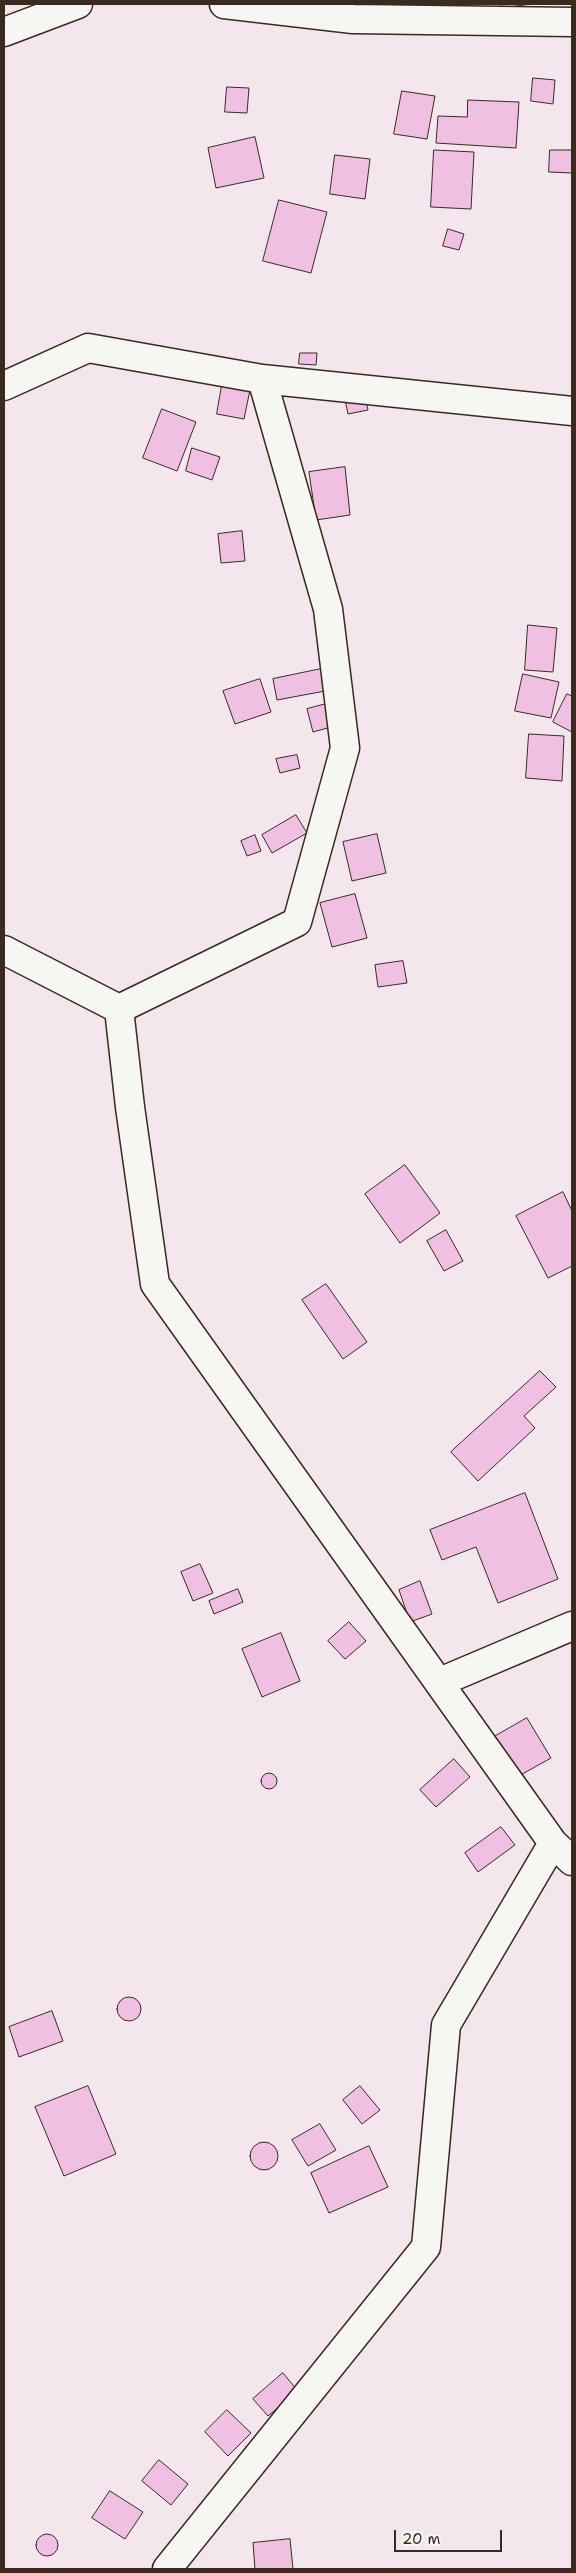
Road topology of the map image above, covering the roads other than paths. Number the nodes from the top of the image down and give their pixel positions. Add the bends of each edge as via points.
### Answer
1 (78, 4) edge
2 (224, 4) edge
3 (572, 22) edge
4 (4, 32) edge
5 (262, 379) junction
6 (4, 386) edge
7 (572, 411) edge
8 (4, 950) edge
9 (119, 1009) junction
10 (572, 1626) edge
11 (440, 1682) junction
12 (563, 1852) edge
13 (167, 2569) edge

1 - 4 street
2 - 3 street via 353,19
5 - 6 street via 88,348
5 - 7 street
5 - 9 street via 328,609 345,748 297,922
8 - 9 street
9 - 11 street via 155,1284
10 - 11 street
11 - 12 street
12 - 13 street via 446,2025 426,2247

